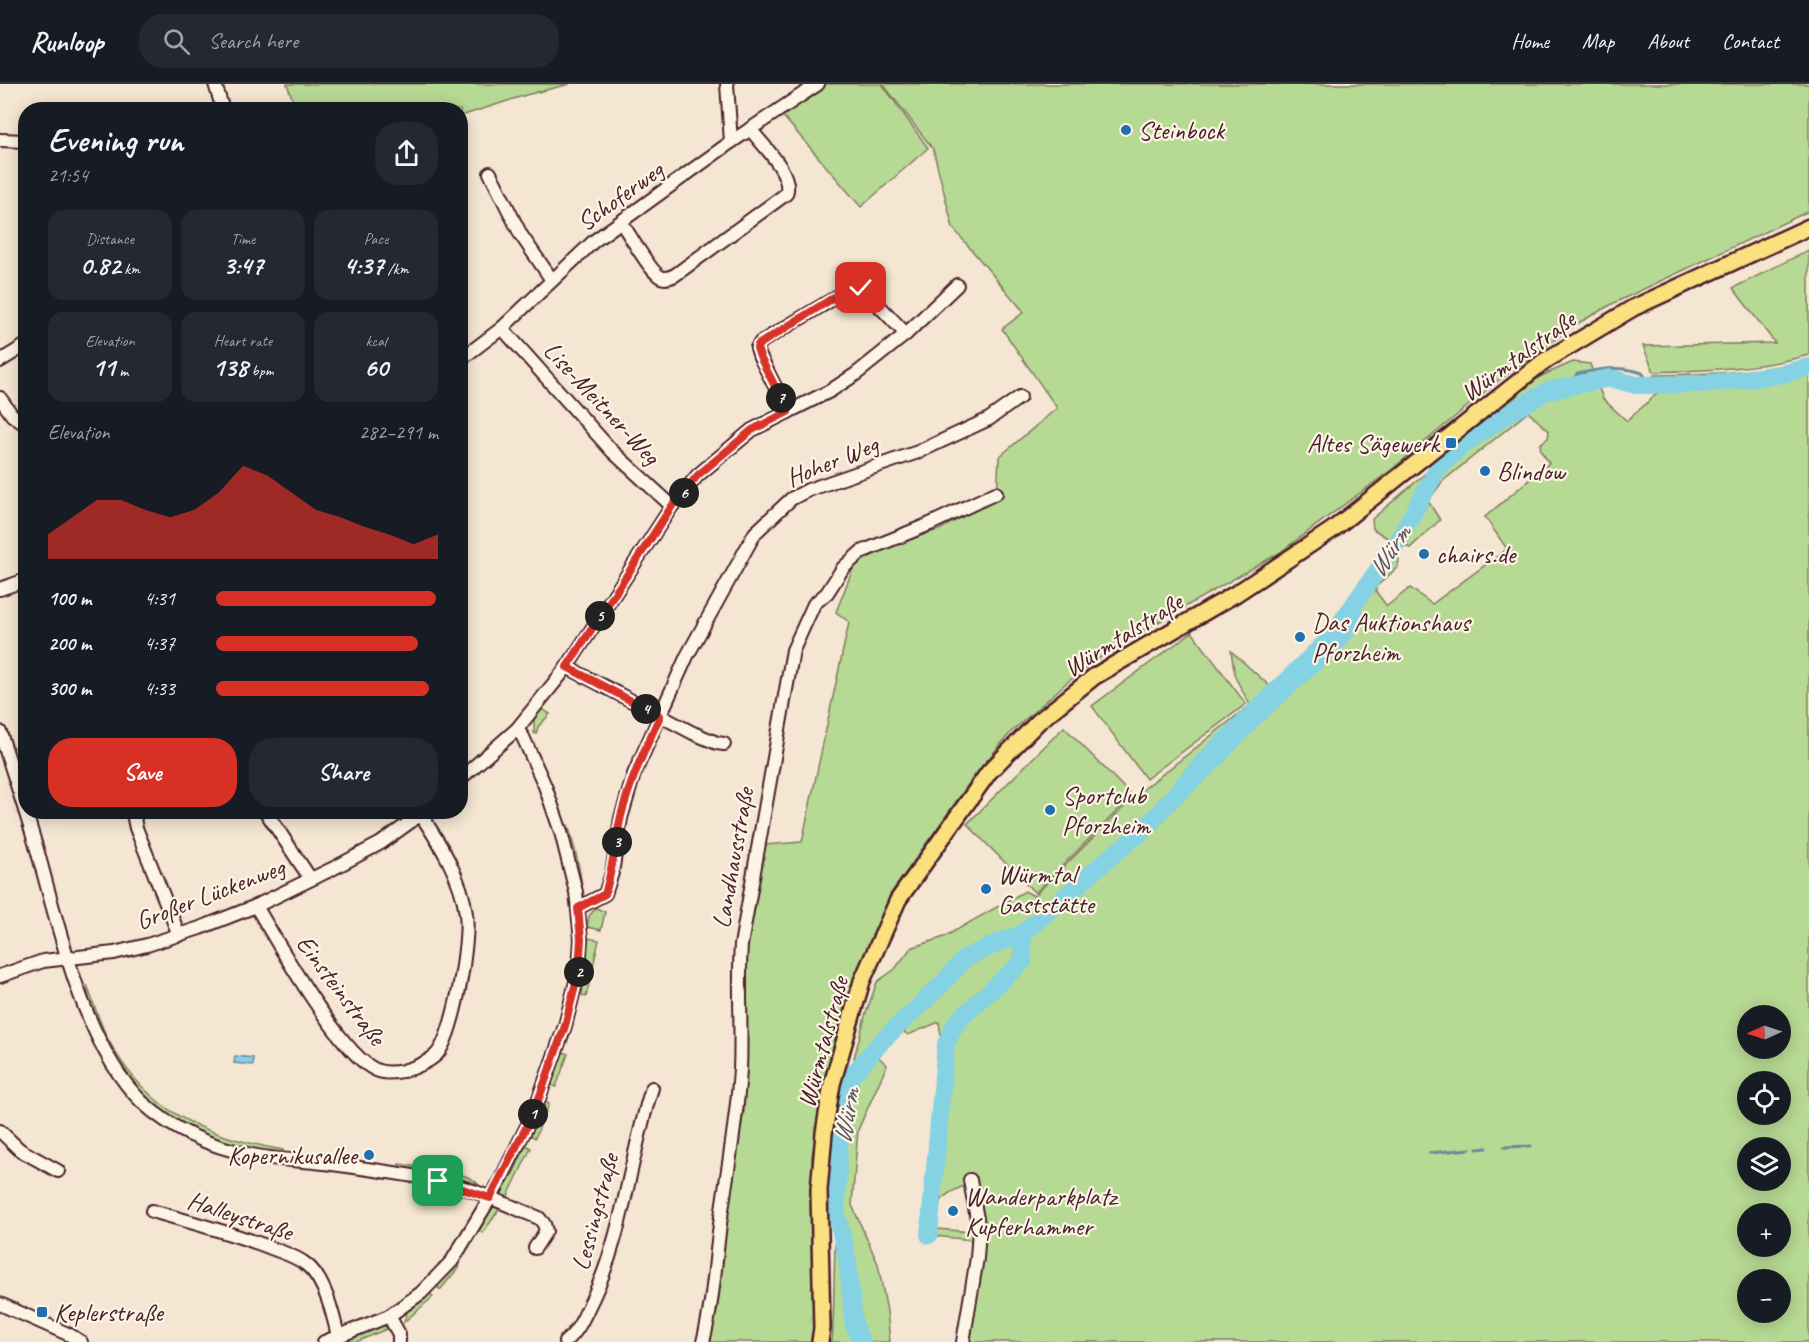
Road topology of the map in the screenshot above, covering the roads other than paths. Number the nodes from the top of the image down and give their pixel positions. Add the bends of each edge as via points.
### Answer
1 (215, 84) edge
2 (727, 84) edge
3 (818, 84) edge
4 (221, 102) edge
5 (750, 129) junction
6 (18, 142) edge
7 (731, 142) junction
8 (1, 143) edge
9 (490, 172) dead end
10 (621, 222) junction
11 (1809, 227) edge
12 (552, 280) junction
13 (957, 285) dead end
14 (502, 328) junction
15 (906, 334) junction
16 (18, 350) edge
17 (468, 354) edge
18 (0, 361) edge
19 (1020, 397) dead end
20 (0, 398) edge
21 (788, 412) junction
22 (18, 419) edge
23 (996, 494) dead end
24 (672, 506) junction
25 (18, 583) edge
26 (0, 589) edge
27 (567, 667) junction
28 (660, 716) junction
29 (517, 729) junction
30 (0, 732) edge
31 (724, 744) dead end
32 (468, 772) edge
33 (18, 789) edge
34 (27, 819) edge
35 (134, 819) edge
36 (271, 819) edge
37 (412, 819) edge
38 (425, 819) edge
39 (310, 878) junction
40 (256, 906) junction
41 (578, 908) junction
42 (178, 935) junction
43 (67, 958) junction
44 (0, 976) edge
45 (652, 1088) dead end
46 (0, 1131) edge
47 (58, 1171) dead end
48 (970, 1180) dead end
49 (490, 1198) junction
50 (152, 1211) dead end
51 (536, 1248) dead end
52 (0, 1304) edge
53 (389, 1316) junction
54 (338, 1336) junction
55 (81, 1342) edge
56 (324, 1342) edge
57 (399, 1342) edge
58 (566, 1342) edge
59 (703, 1342) edge
60 (820, 1342) edge
61 (963, 1342) edge

1 - 4 street
2 - 7 street
3 - 5 street, Schoferweg
5 - 7 street, Schoferweg
5 - 10 street via 782,170 788,184 786,194 675,275 661,277 653,270
6 - 8 street
7 - 10 street, Schoferweg
9 - 12 street via 521,235
10 - 12 street, Schoferweg
11 - 60 main road, Würmtalstraße via 1633,308 1543,362 1332,530 1238,593 1095,676 1039,721 989,772 898,900 862,981 832,1084 824,1133 819,1190
12 - 14 street, Schoferweg
13 - 15 street
14 - 17 street, Schoferweg
14 - 24 street, Lise-Meitner-Weg via 612,451
15 - 21 street via 856,374
15 - 21 street via 865,291 853,287 761,342 757,348 760,357
16 - 18 street
19 - 28 street, Hoher Weg via 989,419 918,452 808,490 769,518 755,533 721,593
20 - 22 street
21 - 24 street via 752,430 726,450
23 - 59 street, Landhausstraße via 861,552 814,604 794,650 741,945 736,1117 710,1315
24 - 27 street
25 - 26 street
27 - 28 street
27 - 29 street
28 - 31 street
28 - 41 street, Hoher Weg via 634,774 605,894
29 - 32 street
29 - 41 street via 558,823
30 - 33 street
34 - 43 street
35 - 42 street
36 - 39 street
37 - 39 street, Großer Lückenweg via 381,843
38 - 40 street, Einsteinstraße via 456,879 467,916 464,956 446,1039 424,1063 384,1073 364,1062 309,992
39 - 40 street, Großer Lückenweg
40 - 42 street, Großer Lückenweg
41 - 49 street via 579,970 565,1026 534,1112
42 - 43 street, Großer Lückenweg via 114,953
43 - 44 street, Großer Lückenweg via 43,961
43 - 49 street via 94,1027 118,1073 154,1113 185,1133 253,1155 438,1181
45 - 58 street, Lessingstraße via 619,1228 597,1291
46 - 47 street via 20,1150
48 - 61 street via 979,1230
49 - 51 street via 539,1218 546,1231
49 - 53 street via 452,1261 421,1293
50 - 54 street, Halleystraße via 231,1233 309,1266 332,1308
52 - 55 street
53 - 54 street
53 - 57 street
54 - 56 street

